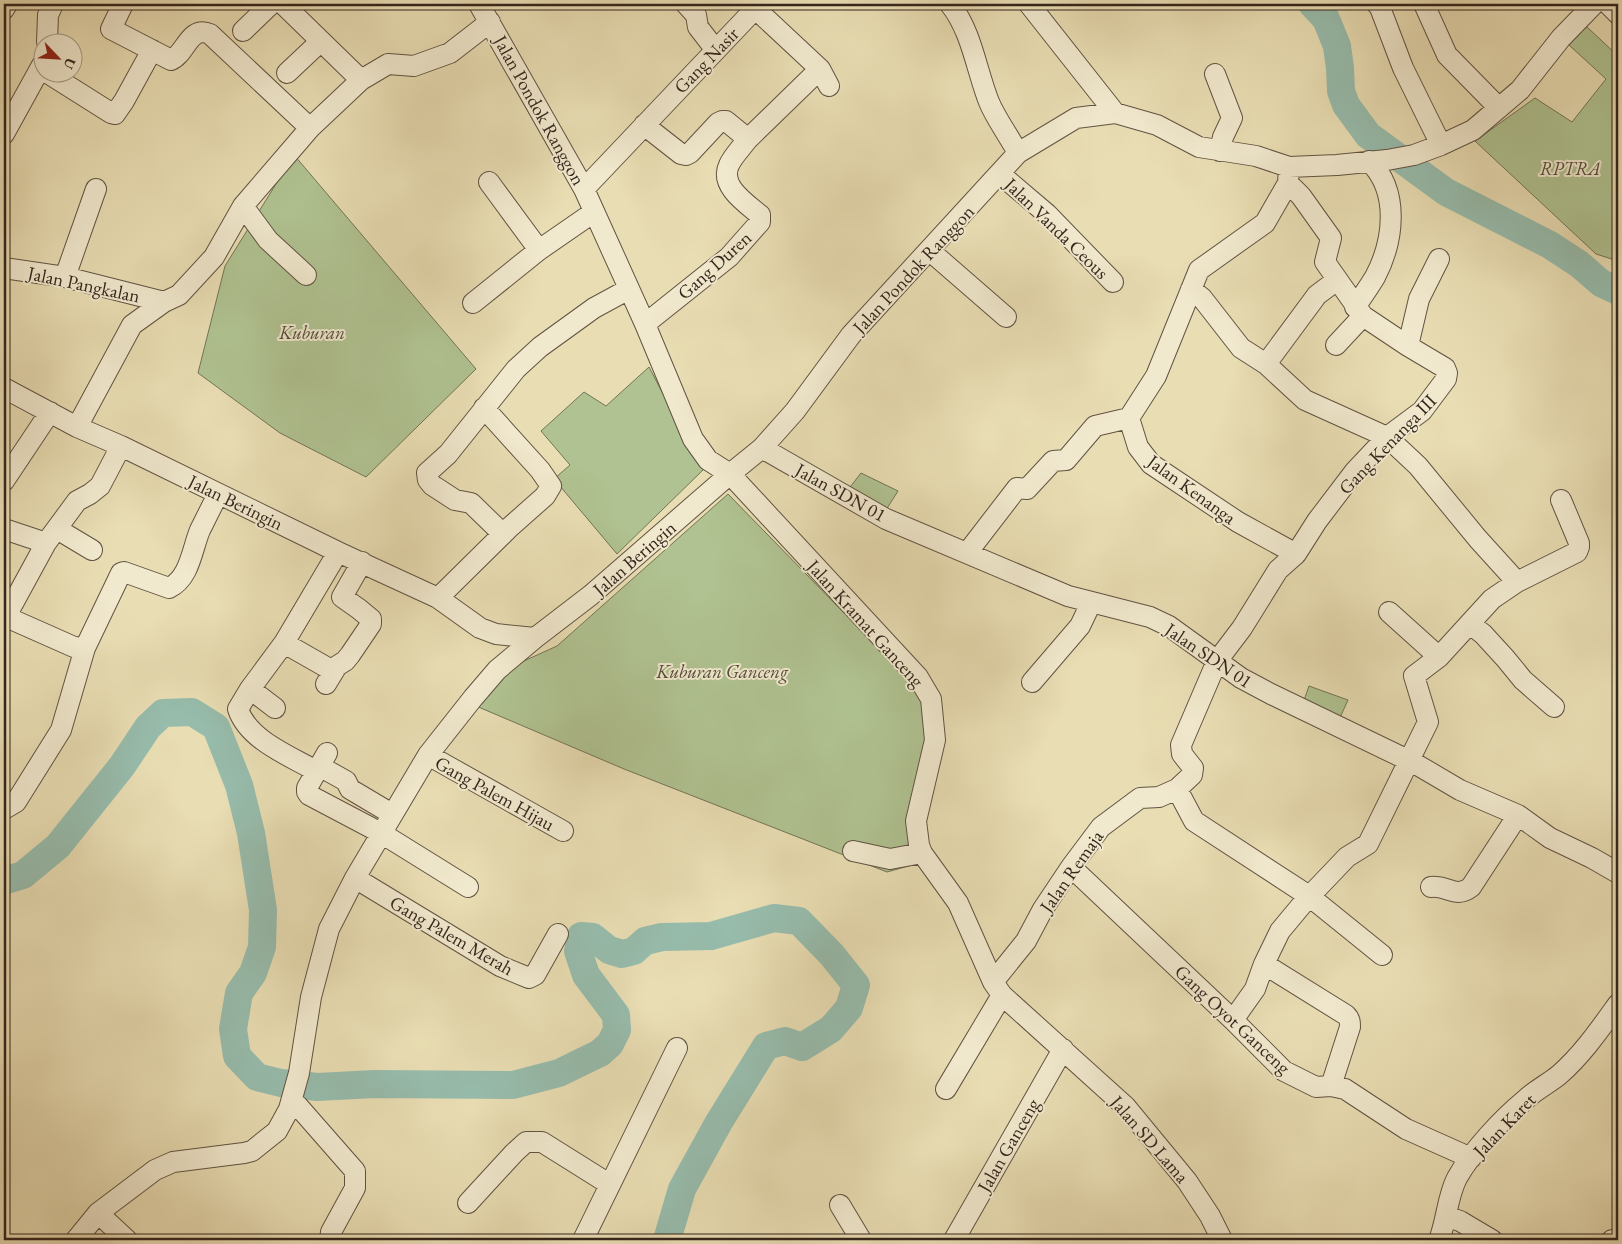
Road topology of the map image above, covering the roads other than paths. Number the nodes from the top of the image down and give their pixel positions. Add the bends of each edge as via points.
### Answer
1 (7, 4) edge
2 (53, 4) edge
3 (123, 4) edge
4 (271, 4) edge
5 (283, 4) edge
6 (479, 4) edge
7 (686, 4) edge
8 (1029, 4) edge
9 (1377, 4) edge
10 (1424, 4) edge
11 (1594, 4) edge
12 (1608, 4) edge
13 (959, 6) edge
14 (4, 9) edge
15 (1618, 14) edge
16 (490, 22) junction
17 (243, 31) dead end
18 (47, 32) edge
19 (321, 41) junction
20 (715, 49) junction
21 (152, 50) junction
22 (288, 73) dead end
23 (1215, 74) dead end
24 (825, 78) joint
25 (361, 80) junction
26 (35, 82) edge
27 (63, 82) edge
28 (1499, 108) junction
29 (1115, 113) junction
30 (644, 125) junction
31 (5, 128) edge
32 (310, 128) junction
33 (748, 139) junction
34 (1440, 145) junction
35 (1220, 151) junction
36 (1018, 153) junction
37 (1378, 161) junction
38 (1000, 174) junction
39 (1289, 175) junction
40 (489, 182) dead end
41 (96, 189) dead end
42 (584, 189) junction
43 (243, 206) junction
44 (594, 212) junction
45 (539, 250) junction
46 (930, 251) junction
47 (1439, 259) dead end
48 (4, 268) edge
49 (306, 275) dead end
50 (65, 277) junction
51 (1337, 280) junction
52 (1113, 282) dead end
53 (629, 289) junction
54 (1190, 289) junction
55 (164, 302) junction
56 (473, 302) dead end
57 (1359, 311) junction
58 (1006, 318) dead end
59 (645, 324) junction
60 (1336, 345) dead end
61 (1408, 346) junction
62 (1266, 364) junction
63 (4, 388) edge
64 (484, 408) junction
65 (50, 412) junction
66 (1129, 418) junction
67 (77, 427) junction
68 (1387, 437) junction
69 (121, 446) junction
70 (762, 448) junction
71 (730, 474) junction
72 (4, 479) edge
73 (218, 494) junction
74 (1561, 500) dead end
75 (4, 530) edge
76 (503, 534) junction
77 (52, 536) junction
78 (92, 550) dead end
79 (338, 552) junction
80 (967, 553) junction
81 (1296, 554) junction
82 (362, 562) junction
83 (1518, 582) junction
84 (438, 598) junction
85 (1091, 603) junction
86 (1389, 612) dead end
87 (4, 617) edge
88 (1470, 624) junction
89 (534, 638) junction
90 (284, 643) junction
91 (85, 648) junction
92 (1439, 657) junction
93 (1217, 662) junction
94 (1032, 682) dead end
95 (250, 689) junction
96 (1554, 707) dead end
97 (276, 708) dead end
98 (428, 755) junction
99 (1408, 760) junction
100 (321, 763) junction
101 (1177, 788) junction
102 (4, 809) edge
103 (392, 814) junction
104 (1518, 815) junction
105 (563, 831) dead end
106 (381, 833) junction
107 (853, 851) dead end
108 (922, 853) junction
109 (1071, 867) junction
110 (1618, 873) edge
111 (355, 878) junction
112 (468, 887) dead end
113 (1431, 887) dead end
114 (1309, 896) junction
115 (558, 934) dead end
116 (1382, 955) dead end
117 (1264, 964) junction
118 (997, 988) junction
119 (1617, 1010) edge
120 (1233, 1020) junction
121 (677, 1048) dead end
122 (1063, 1050) junction
123 (1331, 1086) junction
124 (946, 1089) dead end
125 (292, 1100) junction
126 (1471, 1158) junction
127 (609, 1184) junction
128 (468, 1203) dead end
129 (840, 1206) dead end
130 (98, 1214) junction
131 (1446, 1216) junction
132 (1618, 1239) edge
133 (76, 1240) edge
134 (127, 1240) edge
135 (330, 1240) edge
136 (583, 1240) edge
137 (861, 1240) edge
138 (954, 1240) edge
139 (1222, 1240) edge
140 (1439, 1240) edge
141 (1492, 1240) edge
142 (1612, 1240) edge

1 - 14 street
2 - 18 street via 48,15
3 - 21 street via 111,29
4 - 17 street
5 - 19 street
6 - 16 street, Jalan Pondok Ranggon
7 - 20 street via 696,14 698,27
8 - 29 street
9 - 34 street
10 - 28 street via 1447,55
11 - 28 street, Jalan Pondok Ranggon via 1561,38 1520,90
12 - 15 street
13 - 36 street via 989,102
16 - 25 street via 450,53 414,66 388,64
16 - 42 street, Jalan Pondok Ranggon
19 - 22 street
19 - 25 street
20 - 24 street, Gang Nasir via 757,10
20 - 30 street, Gang Nasir
21 - 27 street via 115,114
21 - 32 street via 175,59 193,36 203,32 210,34
23 - 35 street via 1232,118
24 - 33 street, Gang Duren
25 - 32 street
26 - 31 street
28 - 34 street, Jalan Pondok Ranggon via 1474,130
29 - 35 street, Jalan Pondok Ranggon via 1157,125 1199,147
29 - 36 street, Jalan Pondok Ranggon via 1076,118
30 - 33 street via 686,155 722,121
30 - 42 street, Gang Nasir
32 - 43 street
33 - 59 street, Gang Duren via 728,166 728,179 731,189 760,215 760,222 729,257
34 - 37 street, Jalan Pondok Ranggon via 1414,155
35 - 39 street, Jalan Pondok Ranggon via 1256,156
36 - 38 street, Jalan Pondok Ranggon
37 - 39 street, Jalan Pondok Ranggon
37 - 57 street via 1390,196 1390,235
38 - 46 street, Jalan Pondok Ranggon
38 - 52 street, Jalan Vanda Ceous via 1047,214
39 - 51 street via 1332,238 1326,262
39 - 54 street via 1265,223 1199,270
40 - 45 street
41 - 50 street
42 - 44 street, Jalan Pondok Ranggon
43 - 49 street via 268,240
43 - 55 street via 214,257 179,296
44 - 45 street
44 - 53 street, Jalan Pondok Ranggon
45 - 56 street
46 - 58 street
46 - 70 street, Jalan Pondok Ranggon via 852,335 795,411
47 - 61 street via 1419,298
48 - 50 street, Jalan Pangkalan
50 - 55 street, Jalan Pangkalan
51 - 57 street
51 - 62 street via 1317,295
53 - 59 street, Jalan Pondok Ranggon
53 - 64 street via 594,308 540,347
54 - 62 street via 1202,298 1241,348
54 - 66 street via 1156,376
55 - 67 street via 132,325
57 - 60 street
57 - 61 street
59 - 71 street, Jalan Pondok Ranggon via 693,439 708,460
61 - 68 street, Gang Kenanga III via 1445,368 1446,379 1422,411
62 - 68 street via 1305,400
63 - 65 street, Jalan Beringin
64 - 76 street via 540,470 550,486 546,496
64 - 76 street via 448,454 431,468 427,477 432,486 455,500 471,503
65 - 67 street, Jalan Beringin
65 - 72 street
66 - 80 street via 1095,426 1066,460 1053,461 1027,489 1017,488
66 - 81 street, Jalan Kenanga via 1138,447 1151,464 1238,522
67 - 69 street, Jalan Beringin
68 - 81 street, Gang Kenanga III via 1355,471 1317,520
68 - 83 street via 1418,466
69 - 73 street, Jalan Beringin
69 - 77 street via 100,486 78,502
70 - 71 street, Jalan Pondok Ranggon
70 - 80 street, Jalan SDN 01 via 886,519
71 - 89 street, Jalan Beringin via 591,595
71 - 108 street, Jalan Kramat Ganceng via 918,677 931,699 935,740 916,821
73 - 79 street, Jalan Beringin
73 - 91 street via 187,568 175,585 169,588 121,573
74 - 83 street via 1580,547 1577,552
75 - 77 street
76 - 84 street
77 - 78 street
77 - 87 street
79 - 82 street, Jalan Beringin
79 - 90 street
80 - 85 street, Jalan SDN 01
81 - 93 street via 1278,570
82 - 84 street, Jalan Beringin
82 - 90 street via 342,598 366,614 371,624 330,677
83 - 88 street via 1492,599
84 - 89 street, Jalan Beringin via 480,628 496,634
85 - 93 street, Jalan SDN 01 via 1157,620
85 - 94 street via 1080,626
86 - 92 street
87 - 91 street
88 - 92 street
88 - 96 street via 1483,634 1522,680
89 - 98 street, Jalan Beringin via 498,670
90 - 95 street
91 - 102 street via 61,730 16,802
92 - 99 street via 1414,676 1428,722
93 - 99 street, Jalan SDN 01 via 1271,694
93 - 101 street, Jalan Remaja via 1181,745 1182,754 1193,768 1192,775
95 - 97 street
95 - 100 street via 238,710 253,733
98 - 103 street, Jalan Beringin
98 - 105 street, Gang Palem Hijau
99 - 104 street, Jalan SDN 01 via 1460,790
99 - 114 street via 1368,844 1347,857
100 - 103 street via 346,781 350,789
100 - 106 street via 306,792
101 - 109 street, Jalan Remaja via 1158,797 1140,798 1132,803 1101,827
101 - 114 street via 1194,821
103 - 106 street, Jalan Beringin
104 - 110 street, Jalan SDN 01 via 1550,838
104 - 113 street via 1471,887 1464,892
106 - 111 street, Jalan Beringin
106 - 112 street
107 - 108 street via 890,859
108 - 118 street, Jalan Kramat Ganceng via 958,903
109 - 118 street, Jalan Remaja
109 - 120 street, Gang Oyot Ganceng
111 - 115 street, Gang Palem Merah via 500,966 529,978 535,975
111 - 125 street, Jalan Beringin via 329,929 311,997
114 - 116 street
114 - 117 street via 1280,932
117 - 120 street via 1255,989
117 - 123 street via 1349,1018 1350,1027
118 - 122 street, Jalan Kramat Ganceng
118 - 124 street, Jalan Remaja
119 - 126 street, Jalan Karet via 1568,1066 1520,1104
120 - 123 street, Gang Oyot Ganceng via 1284,1071 1316,1087
121 - 127 street
122 - 138 street, Jalan Ganceng
122 - 139 street, Jalan SD Lama via 1126,1107 1187,1181
123 - 126 street, Gang Oyot Ganceng via 1345,1089 1406,1129
125 - 130 street, Jalan Beringin via 277,1130 252,1151 173,1162 155,1170
125 - 135 street via 355,1171 355,1188 331,1232
126 - 131 street, Jalan Karet via 1451,1193
127 - 128 street via 542,1142 526,1142
127 - 136 street
129 - 137 street
130 - 133 street, Jalan Beringin
130 - 134 street
131 - 140 street, Jalan Karet
131 - 141 street
132 - 142 street

